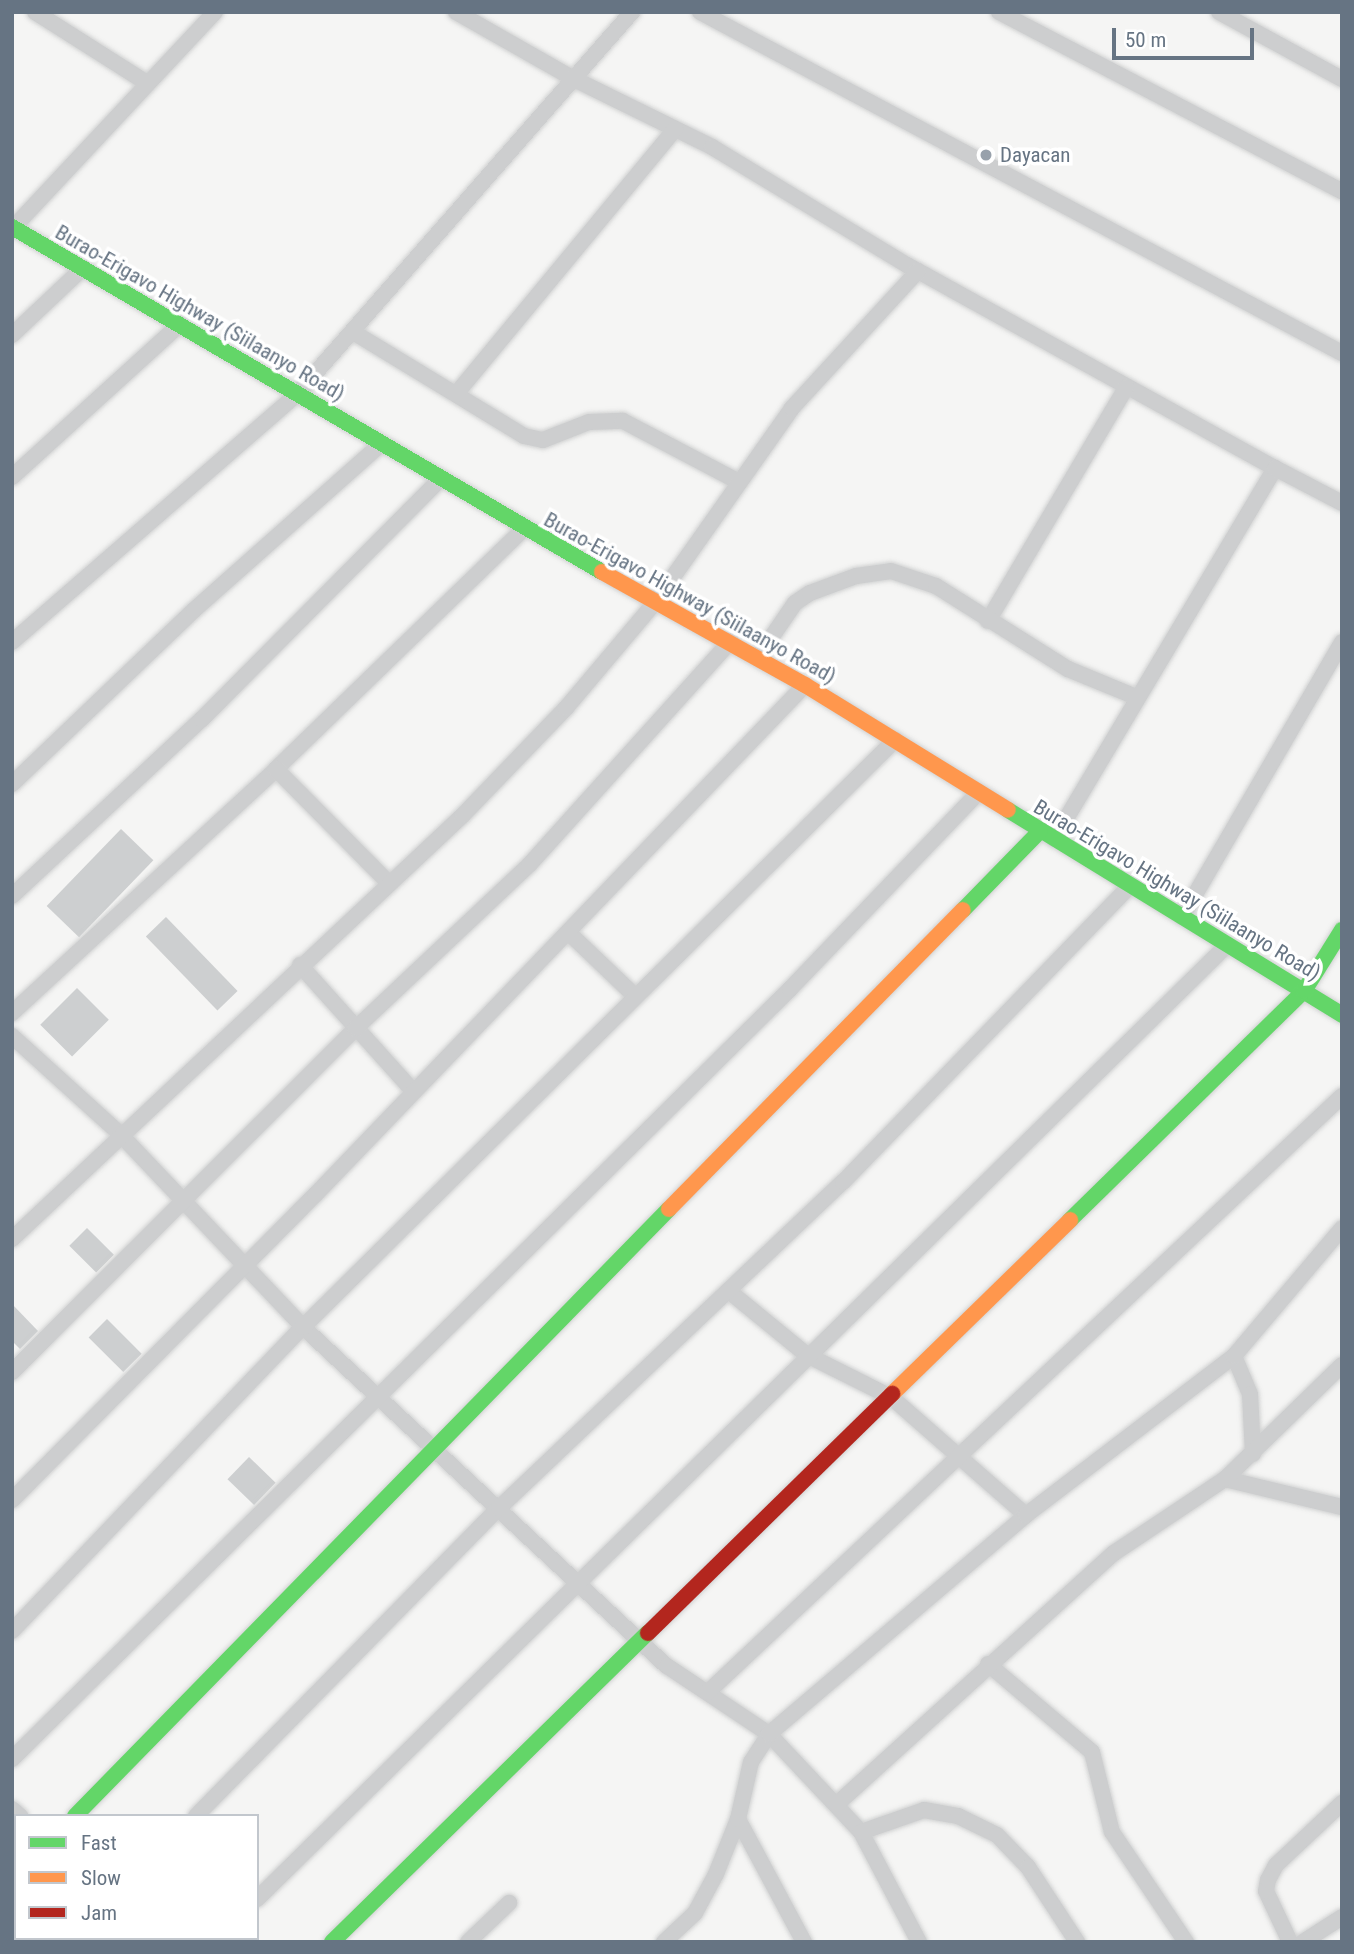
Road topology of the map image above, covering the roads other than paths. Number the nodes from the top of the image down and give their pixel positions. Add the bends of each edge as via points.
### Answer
1 (35, 12) edge
2 (215, 12) edge
3 (456, 12) edge
4 (632, 12) edge
5 (700, 12) edge
6 (999, 12) edge
7 (1219, 12) edge
8 (574, 79) junction
9 (1342, 79) edge
10 (147, 83) junction
11 (675, 129) junction
12 (1342, 191) edge
13 (13, 228) edge
14 (83, 268) junction
15 (918, 271) junction
16 (180, 324) junction
17 (353, 332) junction
18 (12, 335) edge
19 (1342, 353) edge
20 (1126, 388) junction
21 (297, 394) junction
22 (456, 394) junction
23 (380, 444) junction
24 (1275, 468) junction
25 (12, 477) edge
26 (438, 481) junction
27 (738, 482) junction
28 (1342, 503) edge
29 (524, 529) junction
30 (656, 601) junction
31 (988, 621) junction
32 (731, 641) junction
33 (12, 642) edge
34 (1342, 642) edge
35 (758, 657) junction
36 (805, 685) junction
37 (1136, 697) junction
38 (895, 740) junction
39 (276, 769) junction
40 (12, 784) edge
41 (979, 792) junction
42 (1047, 835) junction
43 (389, 883) junction
44 (1130, 886) junction
45 (12, 896) edge
46 (1182, 917) junction
47 (1342, 930) edge
48 (569, 933) junction
49 (1227, 945) junction
50 (300, 965) junction
51 (1304, 991) junction
52 (635, 996) junction
53 (12, 1013) edge
54 (1342, 1015) edge
55 (356, 1028) junction
56 (12, 1036) edge
57 (413, 1091) junction
58 (1342, 1096) edge
59 (120, 1134) junction
60 (184, 1200) junction
61 (1342, 1228) edge
62 (12, 1239) edge
63 (244, 1266) junction
64 (730, 1292) junction
65 (303, 1327) junction
66 (807, 1355) junction
67 (1234, 1356) junction
68 (1342, 1365) edge
69 (12, 1371) edge
70 (380, 1394) junction
71 (891, 1397) junction
72 (434, 1446) junction
73 (957, 1452) junction
74 (1253, 1454) junction
75 (1225, 1479) junction
76 (12, 1500) edge
77 (1342, 1507) edge
78 (499, 1508) junction
79 (1026, 1515) junction
80 (579, 1585) junction
81 (12, 1631) edge
82 (641, 1642) junction
83 (988, 1664) junction
84 (708, 1692) junction
85 (769, 1734) junction
86 (12, 1759) edge
87 (1342, 1803) edge
88 (837, 1804) junction
89 (77, 1814) edge
90 (198, 1814) edge
91 (738, 1819) junction
92 (861, 1832) junction
93 (259, 1897) edge
94 (509, 1903) dead end
95 (1342, 1917) edge
96 (1072, 1940) edge
97 (332, 1942) edge
98 (468, 1942) edge
99 (664, 1942) edge
100 (804, 1942) edge
101 (919, 1942) edge
102 (1186, 1942) edge
103 (1290, 1942) edge
104 (1303, 1942) edge

1 - 10 street
2 - 10 street
3 - 8 street
4 - 8 street
5 - 19 street
6 - 12 street
7 - 9 street
8 - 11 street
8 - 17 street
10 - 13 street
11 - 15 street
11 - 22 street
13 - 14 main road, Burao-Erigavo Highway (Siilaanyo Road)
14 - 16 main road, Burao-Erigavo Highway (Siilaanyo Road)
14 - 18 street
15 - 20 street
15 - 27 street via 792,408
16 - 21 main road, Burao-Erigavo Highway (Siilaanyo Road)
16 - 25 street
17 - 21 street
17 - 22 street
20 - 24 street
20 - 31 street
21 - 23 main road, Burao-Erigavo Highway (Siilaanyo Road)
21 - 33 street
22 - 27 street via 524,436 543,440 589,422 623,421
23 - 26 main road, Burao-Erigavo Highway (Siilaanyo Road)
23 - 40 street via 194,610
24 - 28 street
24 - 37 street
26 - 29 main road, Burao-Erigavo Highway (Siilaanyo Road)
26 - 45 street via 202,719
27 - 30 street
29 - 30 main road, Burao-Erigavo Highway (Siilaanyo Road)
29 - 39 street
30 - 32 main road, Burao-Erigavo Highway (Siilaanyo Road)
30 - 43 street via 566,708
31 - 35 street via 914,575 856,576 794,603
31 - 37 street via 1068,669
32 - 35 main road, Burao-Erigavo Highway (Siilaanyo Road)
32 - 55 street via 529,865
34 - 46 street
35 - 36 main road, Burao-Erigavo Highway (Siilaanyo Road)
36 - 38 main road, Burao-Erigavo Highway (Siilaanyo Road)
36 - 48 street
37 - 42 street
38 - 41 main road, Burao-Erigavo Highway (Siilaanyo Road)
38 - 52 street
39 - 43 street
39 - 53 street
41 - 42 main road, Burao-Erigavo Highway (Siilaanyo Road)
41 - 70 street via 790,989
42 - 44 main road, Burao-Erigavo Highway (Siilaanyo Road)
42 - 72 main road
43 - 50 street
44 - 46 main road, Burao-Erigavo Highway (Siilaanyo Road)
44 - 64 street via 975,1049
46 - 49 main road, Burao-Erigavo Highway (Siilaanyo Road)
47 - 51 main road
48 - 52 street
48 - 57 street
49 - 51 main road, Burao-Erigavo Highway (Siilaanyo Road)
49 - 66 street
50 - 55 street
50 - 59 street
51 - 54 main road, Burao-Erigavo Highway (Siilaanyo Road)
51 - 71 main road
52 - 65 street
55 - 57 street
55 - 60 street
56 - 59 street
57 - 63 street
58 - 73 street
59 - 60 street
59 - 62 street
60 - 63 street
60 - 69 street
61 - 67 street
63 - 65 street
63 - 76 street
64 - 66 street
64 - 78 street
65 - 70 street
65 - 81 street
66 - 71 street
66 - 80 street
67 - 74 street via 1250,1394
67 - 79 street
68 - 74 street
70 - 72 street
70 - 86 street
71 - 73 street
71 - 82 main road
72 - 78 street
72 - 89 main road
73 - 79 street
73 - 84 street
74 - 75 street
75 - 77 street
75 - 83 street via 1114,1553
78 - 80 street
78 - 90 street
79 - 85 street
80 - 82 street
80 - 93 street
82 - 84 street
82 - 97 main road
83 - 88 street
83 - 102 street via 1092,1752 1112,1832
84 - 85 street
85 - 88 street
85 - 91 street via 751,1762
87 - 103 street via 1276,1865 1268,1880 1266,1891
88 - 92 street
91 - 99 street via 695,1913
91 - 100 street
92 - 96 street via 923,1810 958,1816 997,1835 1028,1867
92 - 101 street
94 - 98 street
95 - 104 street

